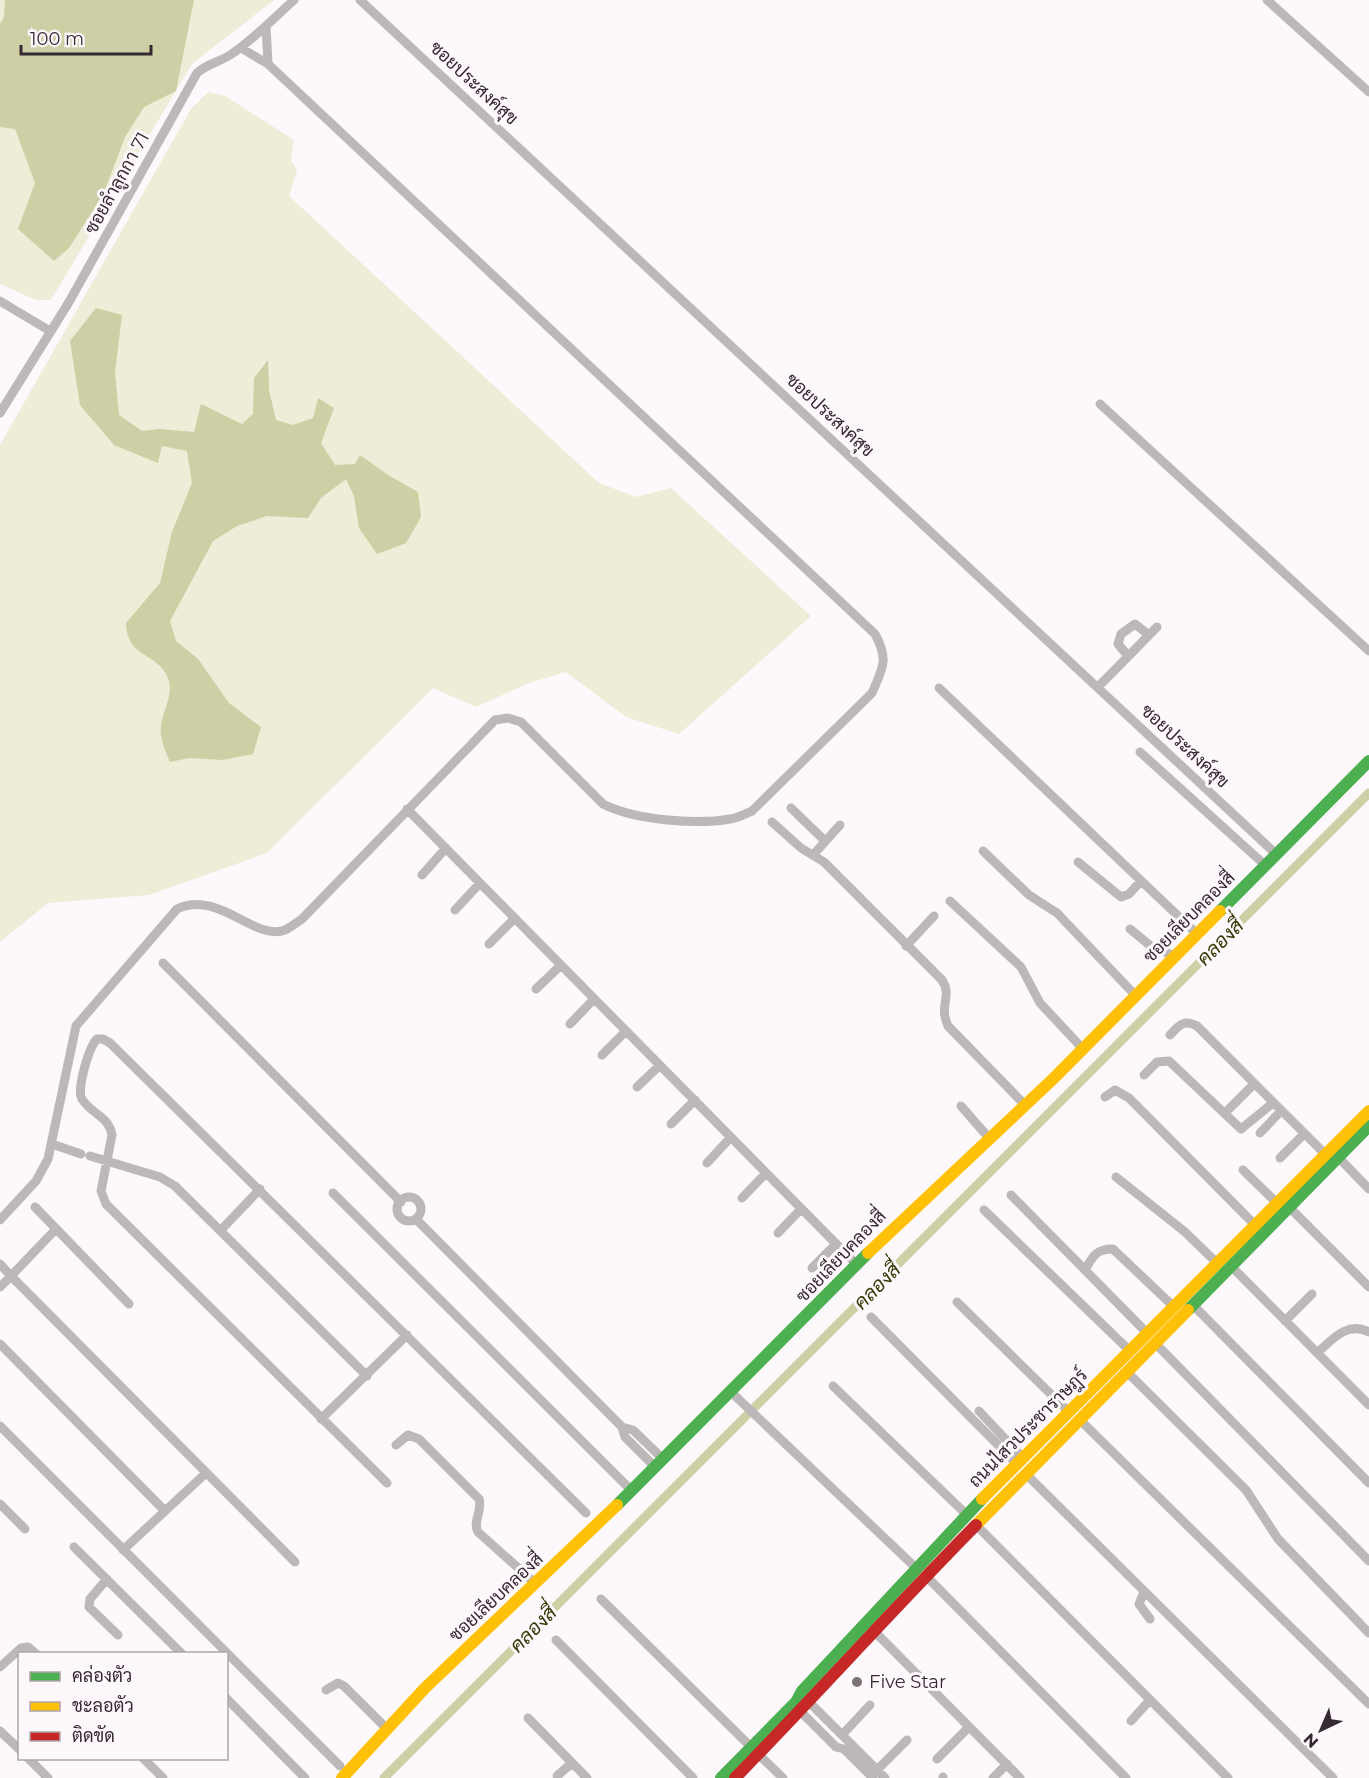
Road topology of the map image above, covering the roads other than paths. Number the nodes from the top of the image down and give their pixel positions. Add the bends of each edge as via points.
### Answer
1 (294, 0) edge
2 (360, 0) edge
3 (1267, 0) edge
4 (266, 26) junction
5 (241, 48) junction
6 (268, 64) junction
7 (1369, 92) edge
8 (0, 302) edge
9 (50, 331) junction
10 (1100, 404) dead end
11 (0, 413) edge
12 (1157, 627) dead end
13 (1149, 635) junction
14 (1369, 651) edge
15 (1128, 656) junction
16 (1098, 687) junction
17 (939, 688) dead end
18 (1140, 752) dead end
19 (1369, 762) edge
20 (791, 807) dead end
21 (408, 809) junction
22 (772, 822) dead end
23 (840, 825) dead end
24 (825, 842) junction
25 (446, 848) junction
26 (983, 851) dead end
27 (1276, 854) junction
28 (813, 855) junction
29 (1078, 862) dead end
30 (1265, 865) junction
31 (422, 875) dead end
32 (1141, 880) junction
33 (480, 883) junction
34 (950, 901) dead end
35 (455, 910) dead end
36 (934, 916) dead end
37 (514, 918) junction
38 (1130, 929) dead end
39 (1197, 934) junction
40 (489, 944) dead end
41 (906, 946) junction
42 (1175, 956) junction
43 (163, 963) dead end
44 (561, 965) junction
45 (536, 990) dead end
46 (1136, 996) junction
47 (594, 999) junction
48 (570, 1024) dead end
49 (626, 1030) junction
50 (1170, 1035) dead end
51 (1083, 1049) junction
52 (602, 1055) dead end
53 (660, 1065) junction
54 (1144, 1075) dead end
55 (1254, 1084) junction
56 (637, 1087) dead end
57 (1105, 1097) dead end
58 (695, 1101) junction
59 (1273, 1103) junction
60 (1025, 1105) junction
61 (961, 1106) dead end
62 (1229, 1109) dead end
63 (1281, 1111) junction
64 (1369, 1111) edge
65 (671, 1124) dead end
66 (1369, 1126) edge
67 (1260, 1133) dead end
68 (1304, 1134) junction
69 (731, 1137) junction
70 (988, 1138) junction
71 (52, 1144) junction
72 (1332, 1156) junction
73 (1280, 1158) dead end
74 (106, 1162) junction
75 (707, 1163) dead end
76 (1243, 1170) dead end
77 (766, 1173) junction
78 (1116, 1177) dead end
79 (260, 1189) junction
80 (1369, 1189) edge
81 (333, 1193) dead end
82 (1011, 1195) dead end
83 (742, 1198) dead end
84 (401, 1202) junction
85 (1283, 1205) junction
86 (35, 1207) dead end
87 (801, 1209) junction
88 (984, 1210) dead end
89 (417, 1219) junction
90 (0, 1220) edge
91 (1255, 1225) junction
92 (56, 1229) junction
93 (220, 1230) junction
94 (778, 1233) dead end
95 (836, 1244) junction
96 (0, 1264) edge
97 (857, 1265) junction
98 (1231, 1266) junction
99 (812, 1268) dead end
100 (1085, 1270) junction
101 (1214, 1272) junction
102 (11, 1276) junction
103 (0, 1287) edge
104 (1369, 1287) edge
105 (1312, 1293) dead end
106 (957, 1302) dead end
107 (129, 1304) dead end
108 (1193, 1305) junction
109 (1173, 1306) junction
110 (871, 1317) dead end
111 (1285, 1321) junction
112 (1369, 1332) edge
113 (407, 1335) junction
114 (1151, 1338) junction
115 (0, 1344) edge
116 (1130, 1351) junction
117 (1317, 1353) junction
118 (1127, 1372) junction
119 (366, 1376) junction
120 (833, 1386) dead end
121 (734, 1395) junction
122 (1369, 1405) edge
123 (979, 1411) dead end
124 (1068, 1411) junction
125 (321, 1419) junction
126 (1080, 1419) junction
127 (0, 1426) edge
128 (396, 1445) dead end
129 (1020, 1461) junction
130 (659, 1463) junction
131 (206, 1473) junction
132 (1026, 1474) junction
133 (1369, 1483) edge
134 (387, 1484) dead end
135 (631, 1490) junction
136 (0, 1504) edge
137 (165, 1511) junction
138 (586, 1512) dead end
139 (967, 1515) junction
140 (977, 1526) junction
141 (25, 1529) dead end
142 (74, 1547) dead end
143 (123, 1550) junction
144 (1369, 1561) edge
145 (295, 1562) dead end
146 (916, 1568) junction
147 (927, 1577) junction
148 (107, 1579) junction
149 (536, 1584) junction
150 (1144, 1592) junction
151 (601, 1599) dead end
152 (1150, 1619) dead end
153 (873, 1630) junction
154 (1369, 1633) edge
155 (118, 1635) dead end
156 (556, 1640) dead end
157 (35, 1652) edge
158 (181, 1652) edge
159 (223, 1652) edge
160 (228, 1657) edge
161 (0, 1667) edge
162 (326, 1690) dead end
163 (228, 1700) edge
164 (1149, 1701) junction
165 (1369, 1704) edge
166 (870, 1705) dead end
167 (805, 1707) junction
168 (528, 1718) dead end
169 (1131, 1720) dead end
170 (969, 1727) junction
171 (387, 1729) junction
172 (0, 1731) edge
173 (842, 1735) junction
174 (907, 1740) dead end
175 (847, 1746) junction
176 (18, 1748) edge
177 (755, 1751) junction
178 (937, 1759) dead end
179 (30, 1760) edge
180 (145, 1760) edge
181 (572, 1763) junction
182 (1006, 1764) junction
183 (341, 1772) edge
184 (875, 1774) edge
185 (557, 1776) dead end
186 (48, 1778) edge
187 (163, 1778) edge
188 (305, 1778) edge
189 (587, 1778) edge
190 (693, 1778) edge
191 (721, 1778) edge
192 (735, 1778) edge
193 (783, 1778) edge
194 (885, 1778) edge
195 (993, 1778) edge
196 (1020, 1778) edge
197 (1126, 1778) edge
198 (1228, 1778) edge
199 (1333, 1778) edge

1 - 4 street, ซอยลำลูกกา 71
2 - 16 street, ซอยประสงค์สุข
3 - 7 street
4 - 5 street, ซอยลำลูกกา 71
4 - 6 street
5 - 6 street
5 - 9 street, ซอยลำลูกกา 71 via 206,65 197,74
6 - 21 street via 875,634 884,651 882,670 872,693 752,811 733,819 702,822 618,812 603,804 521,722 508,718 495,720 480,733
8 - 9 street
9 - 11 street, ซอยลำลูกกา 71
10 - 14 street
12 - 13 street
13 - 15 street
13 - 15 street via 1135,624 1121,634 1118,644
15 - 16 street
16 - 27 street, ซอยประสงค์สุข
17 - 32 street
18 - 30 street
19 - 27 main road, ซอยเลียบคลองสี่
20 - 24 street
21 - 25 street
21 - 71 street via 302,920 284,931 269,930 198,903 177,909 76,1026
22 - 28 street
23 - 24 street
24 - 28 street
25 - 31 street
25 - 33 street
26 - 46 street via 1029,895 1057,913
27 - 30 main road, ซอยเลียบคลองสี่
28 - 41 street
29 - 32 street via 1121,897
30 - 39 main road, ซอยเลียบคลองสี่
32 - 39 street
33 - 35 street
33 - 37 street
34 - 51 street via 1021,967 1040,1003
36 - 41 street
37 - 40 street
37 - 44 street
38 - 42 street via 1152,947
39 - 42 main road, ซอยเลียบคลองสี่
41 - 60 street via 947,987 943,1014 953,1034
42 - 46 main road, ซอยเลียบคลองสี่
43 - 84 street
44 - 45 street
44 - 47 street
46 - 51 main road, ซอยเลียบคลองสี่
47 - 48 street
47 - 49 street
49 - 52 street
49 - 53 street
50 - 55 street via 1183,1023 1197,1026
51 - 60 main road, ซอยเลียบคลองสี่
53 - 56 street
53 - 58 street
54 - 59 street via 1157,1062 1169,1061 1241,1129
55 - 59 street
55 - 62 street
57 - 91 street via 1115,1090 1129,1098
58 - 65 street
58 - 69 street
59 - 63 street
60 - 70 main road, ซอยเลียบคลองสี่
61 - 70 street
63 - 67 street
63 - 68 street
64 - 72 main road, ถนนไสวประชาราษฎร์
66 - 72 main road, ถนนไสวประชาราษฎร์
68 - 72 street
68 - 73 street
69 - 75 street
69 - 77 street
70 - 97 main road, ซอยเลียบคลองสี่
71 - 74 street
71 - 90 street via 36,1181
72 - 80 street
72 - 85 main road, ถนนไสวประชาราษฎร์
74 - 79 street via 111,1128 80,1093 87,1059 94,1042 100,1039 110,1043
74 - 93 street via 166,1180
74 - 125 street via 100,1191 106,1204
76 - 85 street
77 - 83 street
77 - 87 street
78 - 101 street via 1185,1232
79 - 93 street
79 - 113 street
81 - 135 street
82 - 100 street
84 - 89 street via 398,1211 403,1219
84 - 89 street via 409,1198 418,1202 421,1211
85 - 91 main road, ถนนไสวประชาราษฎร์
85 - 98 main road, ถนนไสวประชาราษฎร์
85 - 104 street
86 - 92 street
87 - 94 street
87 - 95 street
88 - 116 street
89 - 130 street via 622,1427 633,1430
91 - 101 main road, ถนนไสวประชาราษฎร์
92 - 102 street
92 - 107 street
93 - 119 street
95 - 97 street
95 - 99 street
96 - 102 street
97 - 121 main road, ซอยเลียบคลองสี่
98 - 101 main road, ถนนไสวประชาราษฎร์
98 - 111 street
100 - 109 street via 1101,1249 1113,1249
100 - 114 street
101 - 108 main road, ถนนไสวประชาราษฎร์
101 - 109 main road, ถนนไสวประชาราษฎร์
102 - 103 street
102 - 131 street
105 - 111 street
106 - 124 street
108 - 114 main road, ถนนไสวประชาราษฎร์
108 - 133 street
109 - 114 main road, ถนนไสวประชาราษฎร์
110 - 129 street
111 - 117 street
112 - 117 street via 1362,1328 1342,1331
113 - 119 street
113 - 138 street
114 - 116 main road, ถนนไสวประชาราษฎร์
114 - 118 main road, ถนนไสวประชาราษฎร์
114 - 144 street
115 - 137 street
116 - 124 main road, ถนนไสวประชาราษฎร์
117 - 122 street
118 - 126 main road, ถนนไสวประชาราษฎร์
118 - 154 street via 1246,1490 1278,1539
119 - 125 street
120 - 139 street
121 - 130 main road, ซอยเลียบคลองสี่
121 - 146 street
123 - 129 street
124 - 129 main road, ถนนไสวประชาราษฎร์
125 - 134 street
126 - 132 main road, ถนนไสวประชาราษฎร์
126 - 165 street
127 - 143 street
128 - 149 street via 408,1435 418,1438 479,1499 475,1527 478,1532
129 - 139 main road, ถนนไสวประชาราษฎร์
130 - 135 main road, ซอยเลียบคลองสี่
131 - 137 street
131 - 145 street
132 - 140 main road, ถนนไสวประชาราษฎร์
132 - 150 street
135 - 149 main road, ซอยเลียบคลองสี่
136 - 141 street
137 - 143 street
139 - 146 main road, ถนนไสวประชาราษฎร์
140 - 147 main road, ถนนไสวประชาราษฎร์
140 - 164 street
142 - 148 street
143 - 159 street
146 - 177 main road, ถนนไสวประชาราษฎร์
147 - 153 main road, ถนนไสวประชาราษฎร์
147 - 197 street
148 - 155 street via 90,1599 89,1607
148 - 158 street
149 - 171 main road, ซอยเลียบคลองสี่
150 - 152 street via 1139,1604
150 - 199 street
151 - 177 street
153 - 167 main road, ถนนไสวประชาราษฎร์
153 - 170 street
156 - 190 street
157 - 161 street via 21,1648
160 - 183 street
162 - 171 street via 338,1683 344,1686
163 - 188 street
164 - 169 street
164 - 198 street
166 - 173 street
167 - 173 street
167 - 175 street via 836,1747
167 - 177 main road, ถนนไสวประชาราษฎร์
168 - 181 street
170 - 178 street
170 - 182 street
171 - 183 main road, ซอยเลียบคลองสี่
172 - 176 street
173 - 175 street
174 - 184 street
175 - 184 street
177 - 191 main road, ถนนไสวประชาราษฎร์
177 - 192 main road, ถนนไสวประชาราษฎร์
177 - 193 street
179 - 186 street
180 - 187 street
181 - 185 street
181 - 189 street
182 - 195 street
182 - 196 street
184 - 194 street

